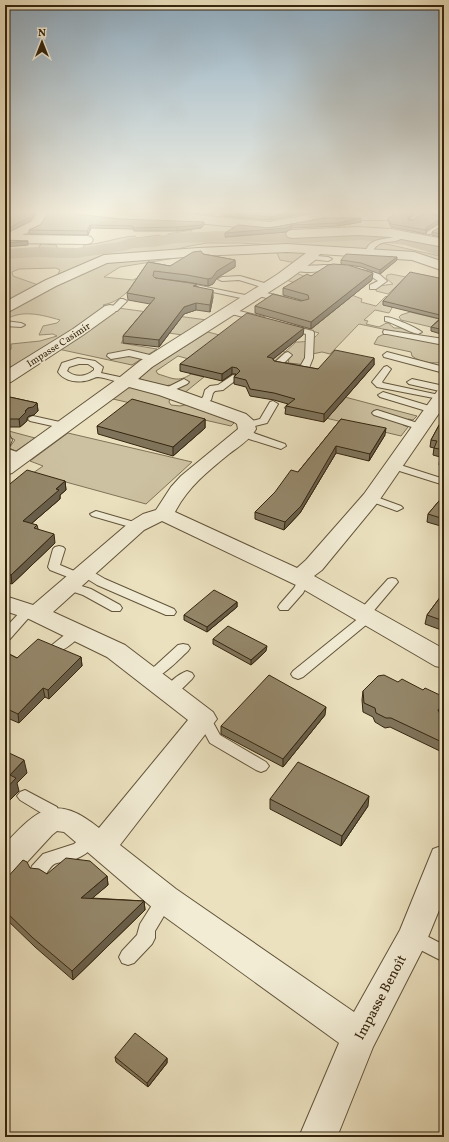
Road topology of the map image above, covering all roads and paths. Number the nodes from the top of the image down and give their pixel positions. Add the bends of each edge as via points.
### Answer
1 (90, 265) edge
2 (299, 265) edge
3 (296, 268) junction
4 (222, 279) edge
5 (194, 286) edge
6 (373, 287) dead end
7 (259, 293) junction
8 (297, 303) edge
9 (116, 305) dead end
10 (5, 308) edge
11 (232, 310) junction
12 (388, 319) dead end
13 (268, 321) edge
14 (5, 324) edge
15 (21, 325) dead end
16 (282, 325) edge
17 (387, 332) dead end
18 (429, 339) junction
19 (444, 342) edge
20 (288, 355) dead end
21 (387, 355) dead end
22 (111, 356) dead end
23 (155, 359) junction
24 (387, 369) dead end
25 (444, 370) edge
26 (96, 374) dead end
27 (6, 376) edge
28 (233, 378) edge
29 (126, 381) junction
30 (184, 382) dead end
31 (412, 382) dead end
32 (165, 391) junction
33 (383, 395) dead end
34 (441, 399) edge
35 (200, 404) junction
36 (274, 404) edge
37 (377, 413) dead end
38 (33, 419) edge
39 (66, 426) junction
40 (421, 427) junction
41 (246, 429) junction
42 (5, 435) edge
43 (5, 444) edge
44 (281, 446) dead end
45 (5, 451) edge
46 (22, 457) junction
47 (394, 466) junction
48 (5, 469) edge
49 (444, 482) edge
50 (371, 498) junction
51 (397, 508) dead end
52 (96, 514) dead end
53 (164, 514) junction
54 (137, 526) junction
55 (59, 549) dead end
56 (77, 578) junction
57 (301, 579) junction
58 (392, 582) dead end
59 (5, 603) edge
60 (284, 607) dead end
61 (116, 608) dead end
62 (32, 612) junction
63 (170, 612) dead end
64 (365, 615) junction
65 (77, 632) junction
66 (5, 636) edge
67 (57, 648) edge
68 (183, 648) dead end
69 (444, 660) edge
70 (298, 674) dead end
71 (148, 676) junction
72 (204, 719) junction
73 (261, 766) dead end
74 (25, 796) dead end
75 (52, 820) junction
76 (96, 843) junction
77 (444, 858) edge
78 (5, 865) edge
79 (38, 871) edge
80 (165, 899) junction
81 (412, 937) junction
82 (444, 954) edge
83 (128, 957) dead end
84 (359, 1036) junction
85 (318, 1137) edge

1 - 10 street
2 - 3 street
3 - 6 lane via 307,271 336,267 375,275 383,281
3 - 7 street
4 - 7 lane via 240,278
5 - 7 lane
7 - 8 lane
7 - 11 street
9 - 27 street, Impasse Casimir via 78,332
11 - 13 lane
11 - 23 street
12 - 18 lane via 414,329
14 - 15 lane
16 - 20 lane via 310,333 309,358 306,366 293,368 277,364
17 - 18 lane
18 - 19 lane
21 - 25 lane
22 - 23 lane via 129,353
23 - 29 street
24 - 34 lane via 377,382 380,385
26 - 29 lane
28 - 35 lane via 220,388 213,388 208,392 208,398
29 - 32 street
29 - 39 street
30 - 32 lane
31 - 34 lane
32 - 35 street
33 - 34 lane
34 - 40 street
35 - 41 street via 240,418 244,421
36 - 41 lane via 264,421
37 - 40 lane
38 - 39 lane
39 - 46 street
40 - 47 street
41 - 44 lane via 253,437
41 - 53 street via 205,464 173,497
42 - 43 lane
45 - 46 lane
46 - 48 street
47 - 49 lane
47 - 50 street
50 - 51 lane
50 - 57 street
52 - 54 lane
53 - 54 street via 150,518
53 - 57 street
54 - 56 street
55 - 56 lane via 54,567
56 - 61 lane via 87,592
56 - 62 street
56 - 63 lane via 100,582
57 - 60 lane via 299,590
57 - 64 street
58 - 64 lane
59 - 62 street
62 - 65 street
62 - 66 lane
64 - 69 street
64 - 70 lane
65 - 67 lane
65 - 71 street via 116,651
68 - 71 lane via 160,669
71 - 72 street via 178,684
72 - 73 lane via 215,739
72 - 76 street
74 - 75 lane via 51,811
75 - 76 street via 62,819 74,824
75 - 78 street via 34,834
76 - 79 lane via 49,859
76 - 80 street
77 - 81 street, Impasse Benoît
80 - 83 lane via 146,930 146,938
80 - 84 street
81 - 82 lane
81 - 84 street, Impasse Benoît
84 - 85 street, Impasse Benoît

